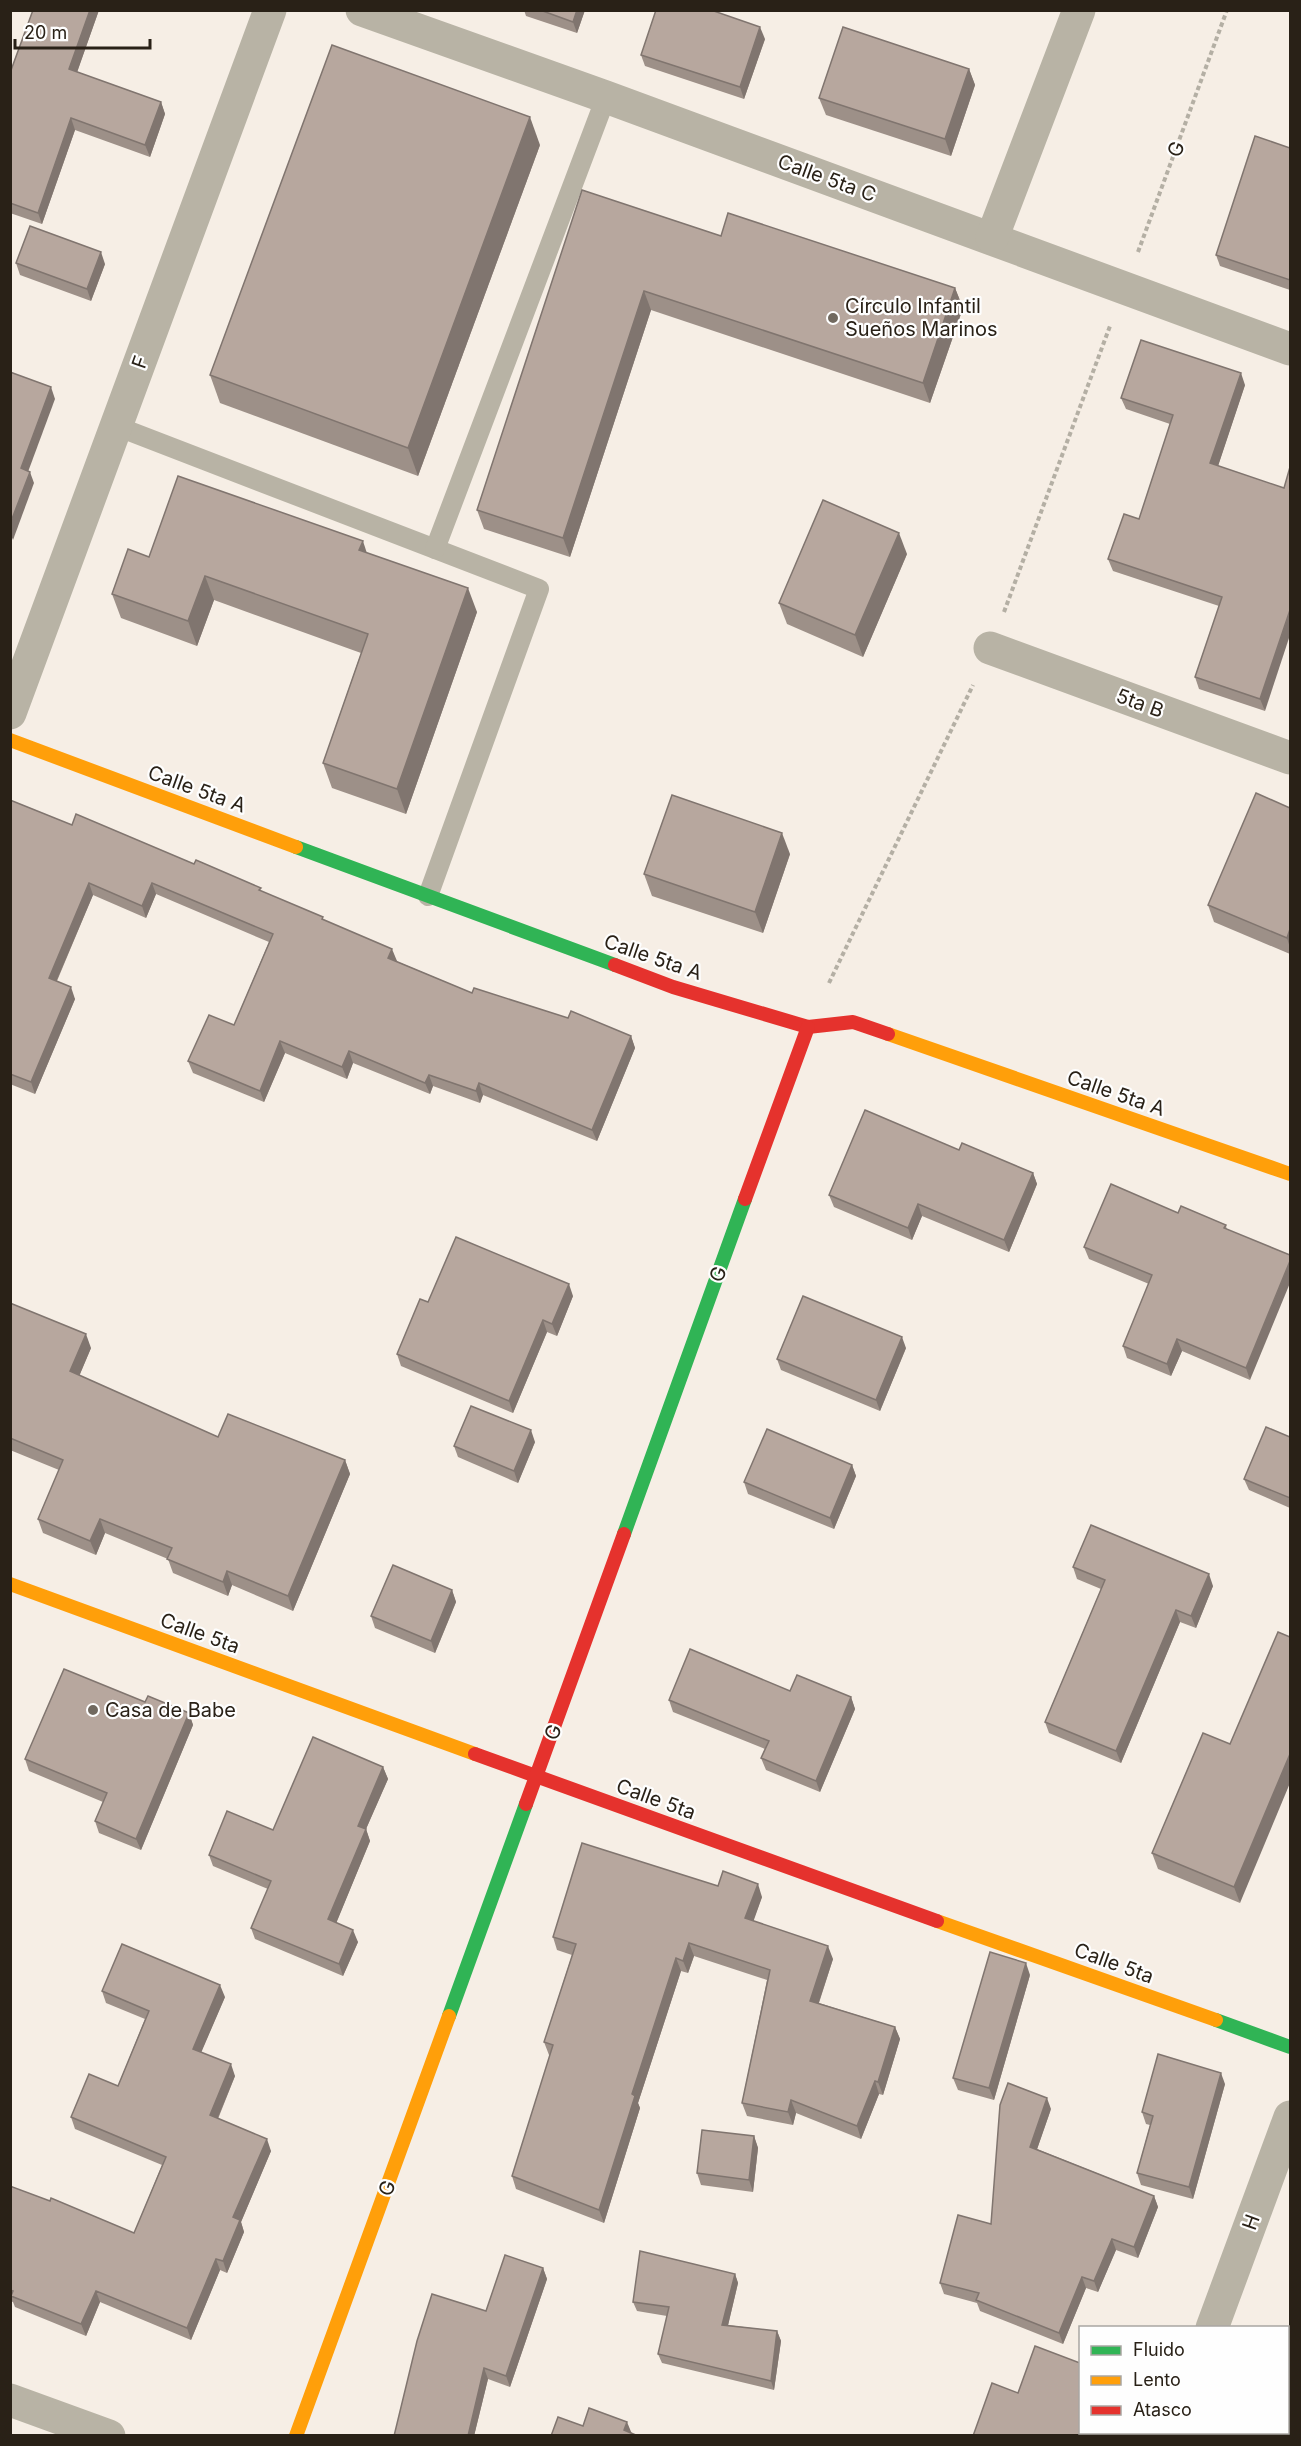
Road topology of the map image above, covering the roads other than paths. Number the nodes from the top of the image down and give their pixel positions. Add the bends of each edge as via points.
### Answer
1 (270, 10) edge
2 (362, 10) edge
3 (1079, 10) edge
4 (606, 97) junction
5 (992, 238) junction
6 (1290, 349) edge
7 (116, 426) junction
8 (435, 549) junction
9 (990, 648) dead end
10 (10, 713) edge
11 (10, 740) edge
12 (1290, 758) edge
13 (428, 896) junction
14 (808, 1027) junction
15 (1290, 1174) edge
16 (10, 1584) edge
17 (537, 1777) junction
18 (1290, 2047) edge
19 (1290, 2117) edge
20 (1213, 2326) edge
21 (10, 2400) edge
22 (109, 2436) edge
23 (296, 2436) edge

1 - 7 street, F
2 - 4 street, Calle 5ta C
3 - 5 street
4 - 5 street, Calle 5ta C
4 - 8 lane
5 - 6 street, Calle 5ta C
7 - 8 lane
7 - 10 street, F
8 - 13 lane via 539,589
9 - 12 street, 5ta B
11 - 13 street, Calle 5ta A
13 - 14 street, Calle 5ta A via 674,987
14 - 15 street, Calle 5ta A via 853,1022
14 - 17 street, G
16 - 17 street, Calle 5ta
17 - 18 street, Calle 5ta
17 - 23 street, G
19 - 20 street, H
21 - 22 street

